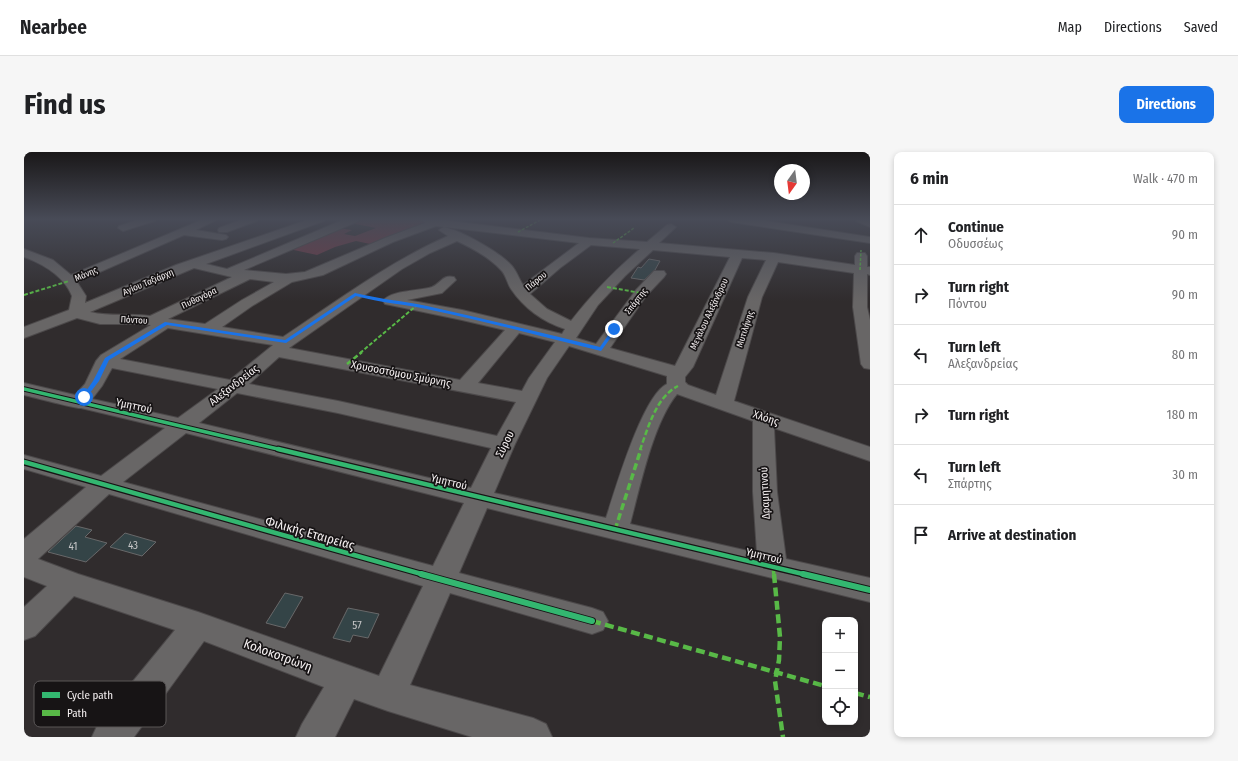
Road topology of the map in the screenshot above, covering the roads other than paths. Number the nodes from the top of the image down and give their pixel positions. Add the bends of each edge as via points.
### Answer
1 (137, 246) edge
2 (149, 246) edge
3 (244, 246) edge
4 (291, 246) edge
5 (376, 246) edge
6 (434, 246) edge
7 (476, 246) edge
8 (582, 246) edge
9 (648, 246) edge
10 (652, 246) edge
11 (862, 250) dead end
12 (136, 252) junction
13 (24, 253) edge
14 (738, 253) junction
15 (828, 255) dead end
16 (774, 257) junction
17 (194, 264) junction
18 (843, 267) junction
19 (865, 271) edge
20 (228, 273) junction
21 (659, 274) dead end
22 (247, 275) junction
23 (288, 279) junction
24 (450, 280) dead end
25 (69, 281) junction
26 (607, 287) junction
27 (522, 293) junction
28 (641, 293) junction
29 (355, 294) junction
30 (390, 301) junction
31 (77, 312) junction
32 (159, 322) junction
33 (515, 328) junction
34 (207, 330) junction
35 (24, 332) edge
36 (570, 334) junction
37 (868, 346) edge
38 (281, 347) junction
39 (601, 349) junction
40 (105, 361) junction
41 (870, 364) edge
42 (678, 380) junction
43 (233, 386) junction
44 (466, 386) junction
45 (24, 389) edge
46 (527, 398) junction
47 (78, 403) junction
48 (723, 404) junction
49 (763, 417) junction
50 (181, 425) junction
51 (504, 444) junction
52 (870, 454) edge
53 (24, 462) edge
54 (104, 485) junction
55 (479, 498) junction
56 (615, 530) junction
57 (24, 555) edge
58 (24, 565) edge
59 (773, 568) junction
60 (442, 580) junction
61 (69, 582) junction
62 (870, 590) edge
63 (592, 621) dead end
64 (198, 625) junction
65 (24, 627) edge
66 (346, 680) junction
67 (154, 681) edge
68 (388, 695) junction
69 (119, 727) edge
70 (111, 737) edge
71 (314, 737) edge
72 (534, 737) edge

1 - 12 street
2 - 12 street, Μάνης
3 - 17 street, Αγίου Ταξιάρχη
4 - 20 street
5 - 23 street via 312,274
6 - 29 street, Αλεξανδρείας
7 - 27 street via 509,270
8 - 27 street, Πάρου
9 - 26 street, Σύρου
10 - 14 street
11 - 19 street
12 - 25 street, Μάνης
13 - 25 street via 58,268
14 - 16 street
14 - 42 street, Μεγάλου Αλεξάνδρου
15 - 18 street via 841,261
16 - 18 street
16 - 48 street, Μυτιλήνης via 756,296
17 - 20 street
17 - 31 street, Αγίου Ταξιάρχη via 174,270
18 - 19 street
19 - 37 street via 860,307
20 - 22 street
21 - 28 street, Σπάρτης
22 - 23 street
22 - 32 street, Πυθαγόρα
23 - 34 street
24 - 30 street via 437,290
25 - 31 street via 79,296 75,307
26 - 28 street
26 - 36 street, Σύρου
27 - 36 street
28 - 39 street, Σπάρτης
29 - 30 street
29 - 38 street, Αλεξανδρείας
30 - 33 street
31 - 32 street, Πόντου via 100,319 132,318
31 - 35 street, Αγίου Ταξιάρχη
32 - 34 street, Πόντου
32 - 40 street, Πυθαγόρα
33 - 36 street
33 - 44 street
34 - 38 street, Πόντου
36 - 39 street, Χλόης
36 - 46 street, Σύρου via 538,378
37 - 41 street
38 - 43 street, Αλεξανδρείας
38 - 44 street, Χρυσοστόμου Σμύρνης
39 - 42 street, Χλόης
40 - 43 street
40 - 47 street via 93,386
42 - 48 street, Χλόης via 696,396
42 - 56 street, Μεγάλου Αλεξάνδρου via 658,407 646,433
43 - 50 street, Αλεξανδρείας
43 - 51 street
44 - 46 street, Χρυσοστόμου Σμύρνης
45 - 47 street, Υμηττού
46 - 51 street, Σύρου
47 - 50 street, Υμηττού
48 - 49 street, Χλόης
49 - 52 street, Χλόης
49 - 59 street, Δραμητινού via 764,492
50 - 54 street, Αλεξανδρείας
50 - 55 street, Υμηττού
51 - 55 street, Σύρου
53 - 54 street, Φιλικής Εταιρείας
54 - 57 street, Αλεξανδρείας
54 - 60 street, Φιλικής Εταιρείας
55 - 56 street, Υμηττού
55 - 60 street, Σύρου
56 - 59 street, Υμηττού
58 - 61 street, Κολοκοτρώνη
59 - 62 street, Υμηττού
60 - 63 street, Φιλικής Εταιρείας
60 - 68 street, Σύρου
61 - 64 street, Κολοκοτρώνη
61 - 65 street
64 - 66 street, Κολοκοτρώνη
64 - 67 street
66 - 68 street, Κολοκοτρώνη
66 - 71 street
68 - 72 street, Κολοκοτρώνη
69 - 70 street

